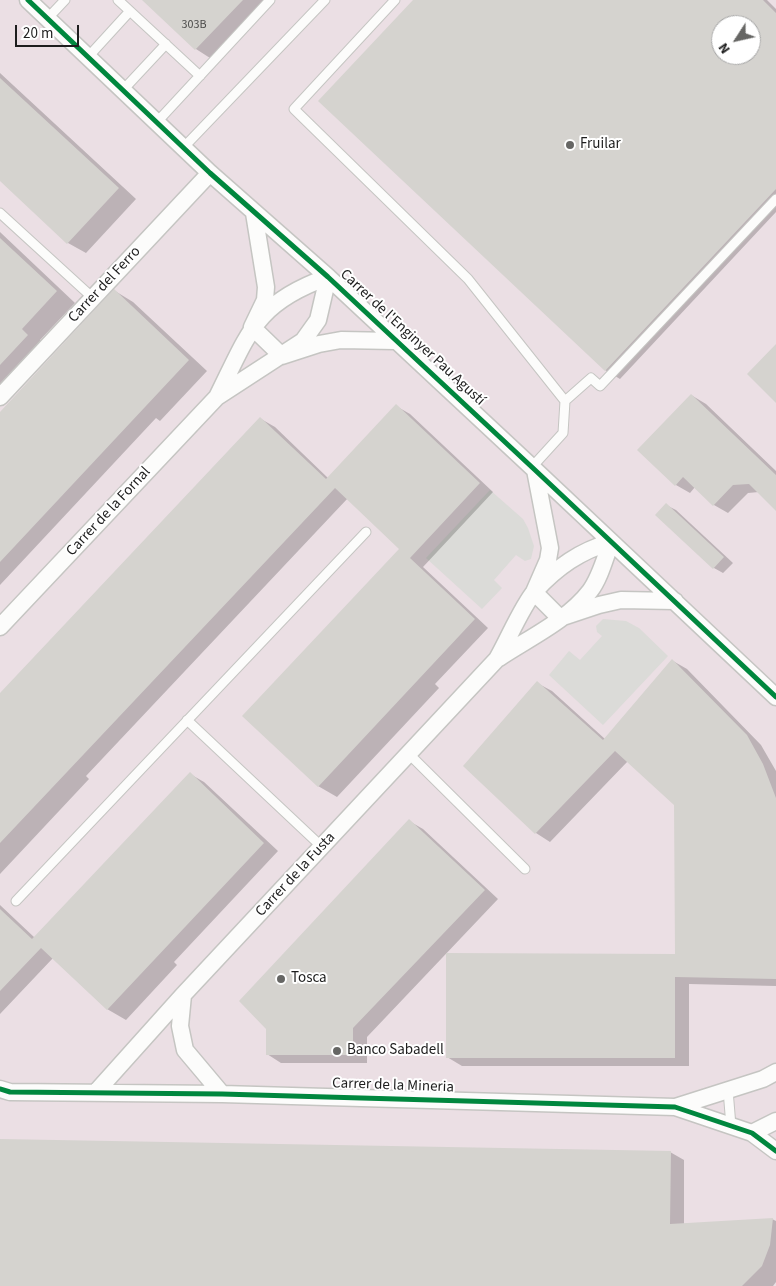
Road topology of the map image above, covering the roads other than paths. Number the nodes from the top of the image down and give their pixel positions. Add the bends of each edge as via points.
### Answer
1 (28, 0) edge
2 (65, 0) edge
3 (118, 0) edge
4 (270, 0) edge
5 (325, 0) edge
6 (395, 0) edge
7 (130, 11) junction
8 (47, 19) junction
9 (166, 44) junction
10 (88, 56) junction
11 (200, 76) junction
12 (123, 90) junction
13 (157, 122) junction
14 (184, 147) junction
15 (210, 173) junction
16 (776, 199) edge
17 (0, 213) edge
18 (254, 213) junction
19 (328, 277) junction
20 (93, 298) junction
21 (252, 327) junction
22 (395, 341) junction
23 (282, 356) junction
24 (217, 396) junction
25 (0, 397) edge
26 (565, 401) junction
27 (534, 468) junction
28 (366, 532) dead end
29 (612, 542) junction
30 (534, 592) junction
31 (675, 601) junction
32 (560, 618) junction
33 (0, 627) edge
34 (497, 659) junction
35 (776, 697) edge
36 (187, 720) junction
37 (409, 754) junction
38 (322, 847) junction
39 (525, 869) dead end
40 (16, 901) dead end
41 (183, 995) junction
42 (772, 1079) edge
43 (0, 1089) edge
44 (728, 1090) junction
45 (96, 1092) junction
46 (222, 1094) junction
47 (674, 1107) junction
48 (776, 1121) edge
49 (731, 1126) junction
50 (752, 1133) junction
51 (776, 1151) edge

1 - 8 street, Carrer de l'Enginyer Pau Agustí
2 - 8 lane
3 - 7 lane
4 - 11 lane
5 - 14 lane
6 - 26 lane via 294,109 468,279
7 - 9 lane
7 - 10 lane
8 - 10 street, Carrer de l'Enginyer Pau Agustí
9 - 11 lane
9 - 12 lane
10 - 12 street, Carrer de l'Enginyer Pau Agustí
11 - 13 lane
12 - 13 street, Carrer de l'Enginyer Pau Agustí
13 - 14 street, Carrer de l'Enginyer Pau Agustí
14 - 15 street, Carrer de l'Enginyer Pau Agustí
15 - 18 street, Carrer de l'Enginyer Pau Agustí
15 - 20 street, Carrer del Ferro
16 - 26 lane via 600,386 591,378
17 - 20 lane
18 - 19 street, Carrer de l'Enginyer Pau Agustí
18 - 21 street, Carrer de la Fornal via 266,287 265,300
19 - 21 street, Carrer de la Fornal via 302,286 284,297 267,309
19 - 22 street, Carrer de l'Enginyer Pau Agustí
19 - 23 street, Carrer de la Fornal via 318,320 312,331
20 - 25 street, Carrer del Ferro
21 - 23 street
21 - 24 street, Carrer de la Fornal
22 - 23 street, Carrer de la Fornal via 342,340
22 - 27 street, Carrer de l'Enginyer Pau Agustí
23 - 24 street, Carrer de la Fornal
24 - 33 street, Carrer de la Fornal
26 - 27 lane via 563,433
27 - 29 street, Carrer de l'Enginyer Pau Agustí
27 - 30 street, Carrer de la Fusta via 550,548
28 - 36 lane
29 - 30 street, Carrer de la Fusta via 588,548
29 - 31 street, Carrer de l'Enginyer Pau Agustí
29 - 32 street, Carrer de la Fusta via 590,590
30 - 32 street
30 - 34 street, Carrer de la Fusta
31 - 32 street, Carrer de la Fusta via 621,600
31 - 35 street, Carrer de l'Enginyer Pau Agustí
32 - 34 street, Carrer de la Fusta
34 - 37 street, Carrer de la Fusta
36 - 38 lane
36 - 40 lane
37 - 38 street, Carrer de la Fusta
37 - 39 lane
38 - 41 street, Carrer de la Fusta
41 - 45 street, Carrer de la Fusta
41 - 46 street via 180,1026 185,1050
42 - 44 street, Carrer de la Mineria
43 - 45 street, Carrer de la Mineria via 10,1092
44 - 47 street, Carrer de la Mineria
44 - 49 lane
45 - 46 street, Carrer de la Mineria
46 - 47 street, Carrer de la Mineria
47 - 49 street, Carrer de la Mineria
48 - 50 street
49 - 50 street, Carrer de la Mineria
50 - 51 street, Carrer de la Mineria

